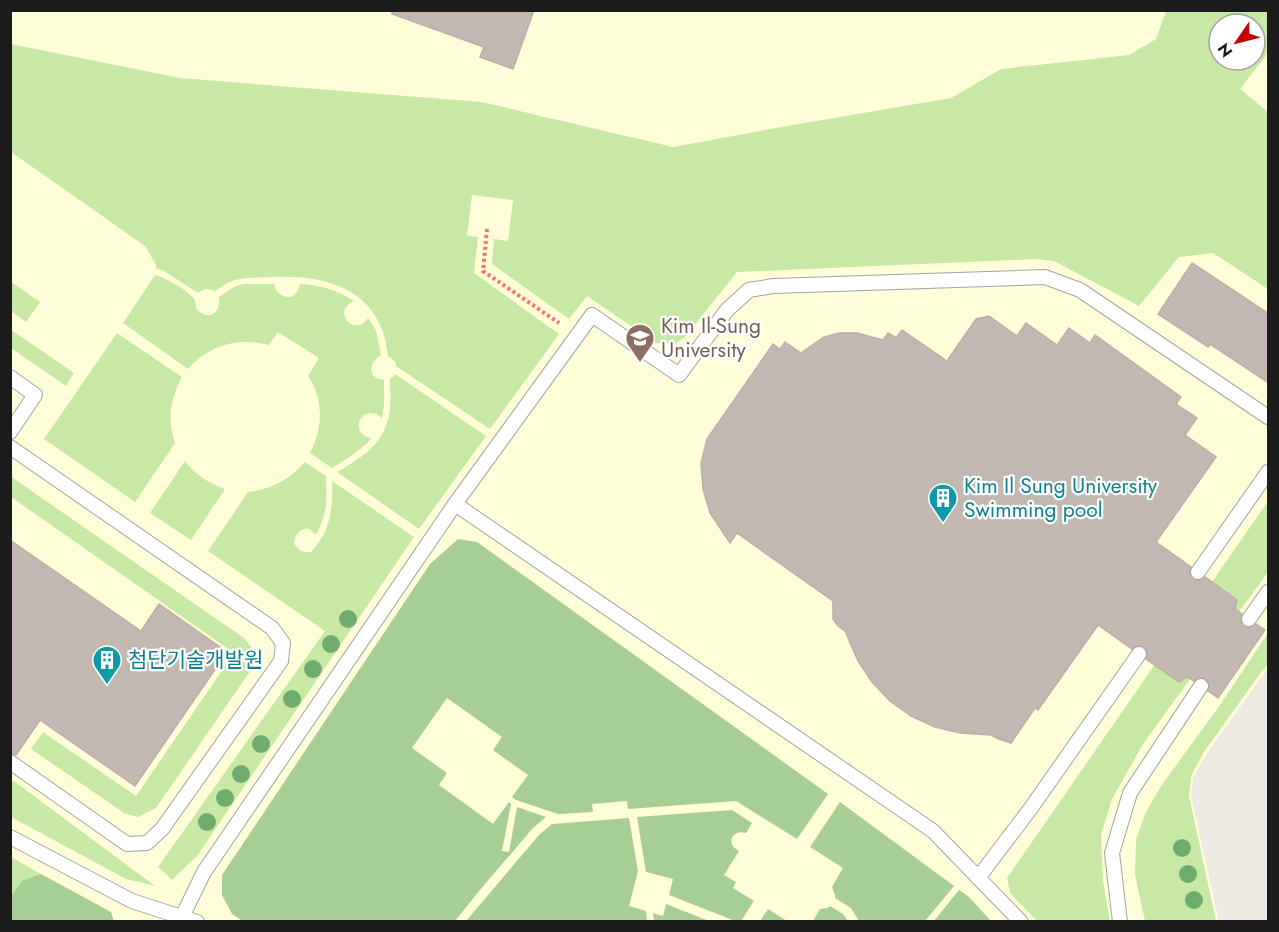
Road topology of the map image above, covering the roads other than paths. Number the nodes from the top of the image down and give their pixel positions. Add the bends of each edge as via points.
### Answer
1 (10, 377) edge
2 (1269, 417) edge
3 (10, 432) edge
4 (10, 447) edge
5 (1269, 472) edge
6 (455, 504) junction
7 (1198, 572) dead end
8 (1269, 592) edge
9 (1249, 619) dead end
10 (1139, 654) dead end
11 (1201, 686) dead end
12 (10, 762) edge
13 (10, 837) edge
14 (978, 878) junction
15 (182, 917) junction
16 (197, 921) edge
17 (1021, 921) edge
18 (1120, 921) edge

1 - 3 lane via 35,395
2 - 6 lane via 1080,290 1045,277 773,286 750,290 728,310 679,375 591,315
4 - 12 lane via 272,628 283,643 281,661 162,829 147,843 127,844
5 - 7 lane
6 - 14 lane via 933,831
6 - 15 lane via 204,872
8 - 9 lane
10 - 14 lane
11 - 18 lane via 1130,793 1112,853
13 - 15 lane via 132,902
14 - 17 lane
15 - 16 lane

